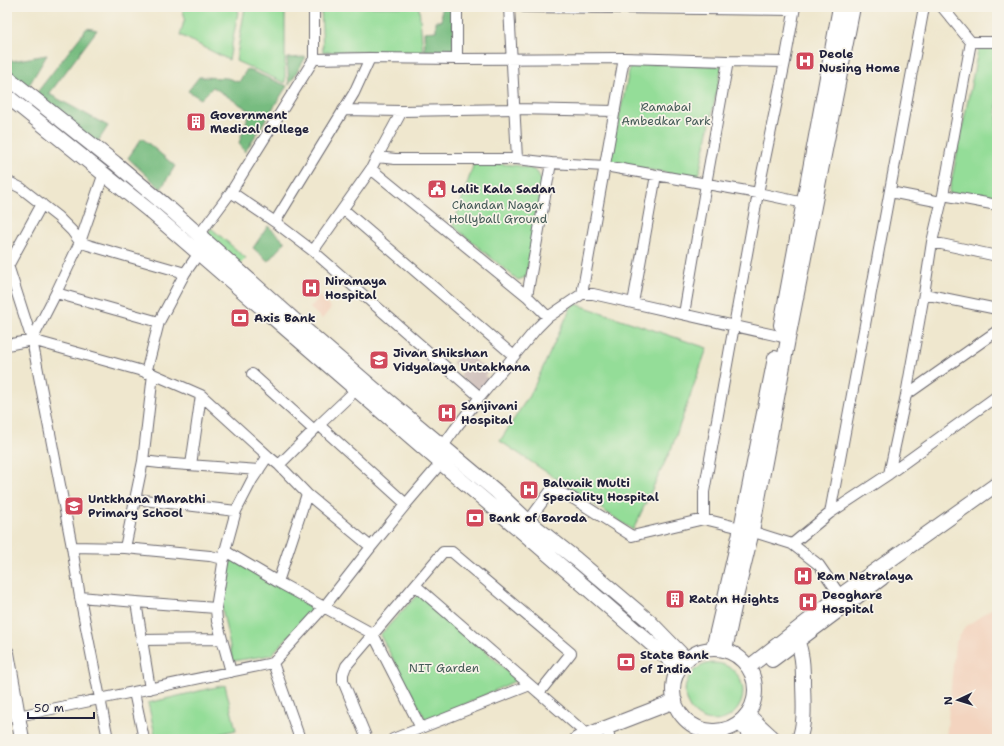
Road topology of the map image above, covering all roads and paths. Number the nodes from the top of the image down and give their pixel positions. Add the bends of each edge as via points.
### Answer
1 (314, 7) edge
2 (457, 7) edge
3 (509, 7) edge
4 (524, 7) edge
5 (840, 7) edge
6 (853, 7) edge
7 (924, 7) edge
8 (942, 7) edge
9 (795, 9) edge
10 (971, 42) junction
11 (997, 42) edge
12 (370, 58) junction
13 (624, 58) junction
14 (314, 59) junction
15 (457, 59) junction
16 (511, 59) junction
17 (728, 60) junction
18 (785, 62) junction
19 (7, 77) edge
20 (7, 96) edge
21 (515, 109) junction
22 (343, 110) junction
23 (402, 111) junction
24 (615, 111) junction
25 (377, 157) junction
26 (517, 159) junction
27 (551, 163) junction
28 (605, 166) junction
29 (371, 169) junction
30 (104, 173) junction
31 (656, 175) junction
32 (7, 182) edge
33 (706, 184) junction
34 (231, 192) junction
35 (890, 192) junction
36 (758, 193) junction
37 (942, 198) junction
38 (42, 204) junction
39 (809, 204) junction
40 (997, 205) edge
41 (343, 209) junction
42 (275, 222) junction
43 (199, 235) junction
44 (80, 242) junction
45 (932, 242) junction
46 (313, 251) junction
47 (199, 253) junction
48 (997, 256) edge
49 (8, 264) edge
50 (185, 273) junction
51 (56, 293) junction
52 (582, 294) junction
53 (924, 294) junction
54 (527, 296) junction
55 (633, 303) junction
56 (997, 309) edge
57 (684, 314) junction
58 (548, 317) junction
59 (159, 322) junction
60 (734, 325) junction
61 (997, 331) edge
62 (783, 337) junction
63 (32, 340) junction
64 (7, 345) edge
65 (514, 356) junction
66 (150, 373) junction
67 (252, 374) dead end
68 (357, 390) junction
69 (201, 394) junction
70 (906, 394) junction
71 (997, 396) edge
72 (480, 397) junction
73 (316, 428) junction
74 (443, 446) junction
75 (268, 456) junction
76 (143, 461) junction
77 (441, 463) junction
78 (191, 465) junction
79 (279, 465) junction
80 (259, 470) junction
81 (889, 474) junction
82 (997, 484) edge
83 (307, 494) junction
84 (997, 495) edge
85 (135, 499) junction
86 (406, 504) junction
87 (236, 511) junction
88 (830, 513) junction
89 (704, 519) junction
90 (525, 526) junction
91 (746, 530) junction
92 (792, 544) junction
93 (72, 547) junction
94 (371, 547) junction
95 (125, 548) junction
96 (224, 555) junction
97 (278, 582) junction
98 (415, 585) junction
99 (80, 597) junction
100 (844, 600) junction
101 (136, 602) junction
102 (324, 607) junction
103 (216, 608) junction
104 (373, 634) junction
105 (795, 636) junction
106 (222, 639) junction
107 (141, 640) junction
108 (719, 649) junction
109 (7, 653) edge
110 (273, 663) junction
111 (683, 663) junction
112 (750, 671) junction
113 (231, 672) junction
114 (530, 685) junction
115 (150, 689) junction
116 (134, 692) junction
117 (539, 693) junction
118 (100, 699) junction
119 (676, 705) junction
120 (12, 713) edge
121 (744, 719) junction
122 (421, 728) junction
123 (706, 734) edge
124 (596, 738) edge
125 (12, 739) edge
126 (22, 739) edge
127 (108, 739) edge
128 (144, 739) edge
129 (300, 739) edge
130 (367, 739) edge
131 (393, 739) edge
132 (757, 739) edge
133 (774, 739) edge
134 (799, 739) edge

1 - 14 street
2 - 15 street
3 - 16 street
4 - 9 street
5 - 39 main road
6 - 39 main road
7 - 35 street
8 - 10 street
9 - 18 street
10 - 11 street
10 - 37 street
12 - 14 street
12 - 15 street
12 - 22 street
13 - 16 street
13 - 17 street
13 - 24 street
14 - 34 street
15 - 16 street
16 - 21 street
17 - 18 street
17 - 33 street
18 - 36 street
19 - 43 main road
20 - 30 main road
21 - 23 street
21 - 24 street
21 - 26 street
22 - 23 street
22 - 42 street
23 - 25 street
24 - 28 street
25 - 26 street
25 - 29 street
26 - 27 street
27 - 28 street
27 - 54 street
28 - 31 street
28 - 52 street
29 - 41 street
29 - 54 street
30 - 44 street
30 - 47 main road
31 - 33 street
31 - 55 street
32 - 38 street via 21,188
33 - 36 street
33 - 57 street
34 - 42 street
34 - 43 street
35 - 37 street
35 - 88 street
36 - 39 street
36 - 60 street
37 - 40 street
37 - 45 street
38 - 44 street via 58,217
38 - 49 street
39 - 62 main road
41 - 46 street
41 - 65 street
42 - 46 street
43 - 47 street
43 - 74 main road via 301,326
44 - 50 street
44 - 51 street
45 - 48 street
45 - 53 street
46 - 72 street
47 - 50 street
47 - 68 main road
49 - 63 street
50 - 59 street
51 - 59 street
51 - 63 street
52 - 55 street
52 - 58 street
53 - 56 street
53 - 70 street
54 - 58 street
55 - 57 street
57 - 60 street
58 - 65 street
59 - 66 street
60 - 62 street
60 - 89 street via 704,492
61 - 70 street
62 - 91 main road
63 - 64 street
63 - 66 street
63 - 93 street
65 - 72 street
66 - 69 street
66 - 76 street
67 - 73 street
68 - 73 street
68 - 77 main road
69 - 75 street
69 - 78 street
70 - 81 street
71 - 81 street
72 - 74 street
73 - 79 street
73 - 86 street
74 - 77 street
74 - 90 main road via 496,491
75 - 79 street
75 - 80 street
76 - 78 street
76 - 85 street
77 - 86 street
77 - 90 main road
78 - 80 street
79 - 83 street
80 - 87 street
81 - 88 street
82 - 100 main road
83 - 94 street
83 - 97 street
84 - 100 main road
85 - 87 street
85 - 95 street
86 - 94 street
87 - 96 street
88 - 92 street
89 - 90 street via 632,536 574,499 552,489
89 - 91 street
90 - 111 main road
91 - 92 street
91 - 108 main road
92 - 100 street via 819,565
93 - 95 street
93 - 99 street
94 - 102 street
95 - 96 street
96 - 97 street
96 - 103 street
97 - 102 street
98 - 104 street
98 - 114 street
98 - 117 street via 443,552 452,552 571,653
99 - 101 street
99 - 118 street
100 - 105 main road via 827,606
101 - 103 street
101 - 107 street
102 - 104 street
102 - 110 street
103 - 106 street
104 - 122 street
104 - 130 street via 346,666 343,674 343,681
105 - 112 main road
105 - 134 main road via 802,656 804,697
106 - 107 street
106 - 113 street
107 - 115 street
108 - 111 main road via 698,651
108 - 112 main road via 738,656
109 - 120 main road
110 - 113 street
110 - 129 street
111 - 119 main road via 674,680 673,695
112 - 121 main road via 756,694 752,708
113 - 115 street
114 - 117 street
114 - 122 street
115 - 116 street
116 - 118 street
116 - 128 street
117 - 124 street
118 - 120 street
118 - 127 street
119 - 123 main road via 689,723
119 - 124 main road
119 - 124 main road
120 - 125 main road
120 - 126 main road
121 - 123 main road via 730,729
121 - 132 main road
121 - 133 main road
122 - 131 street

